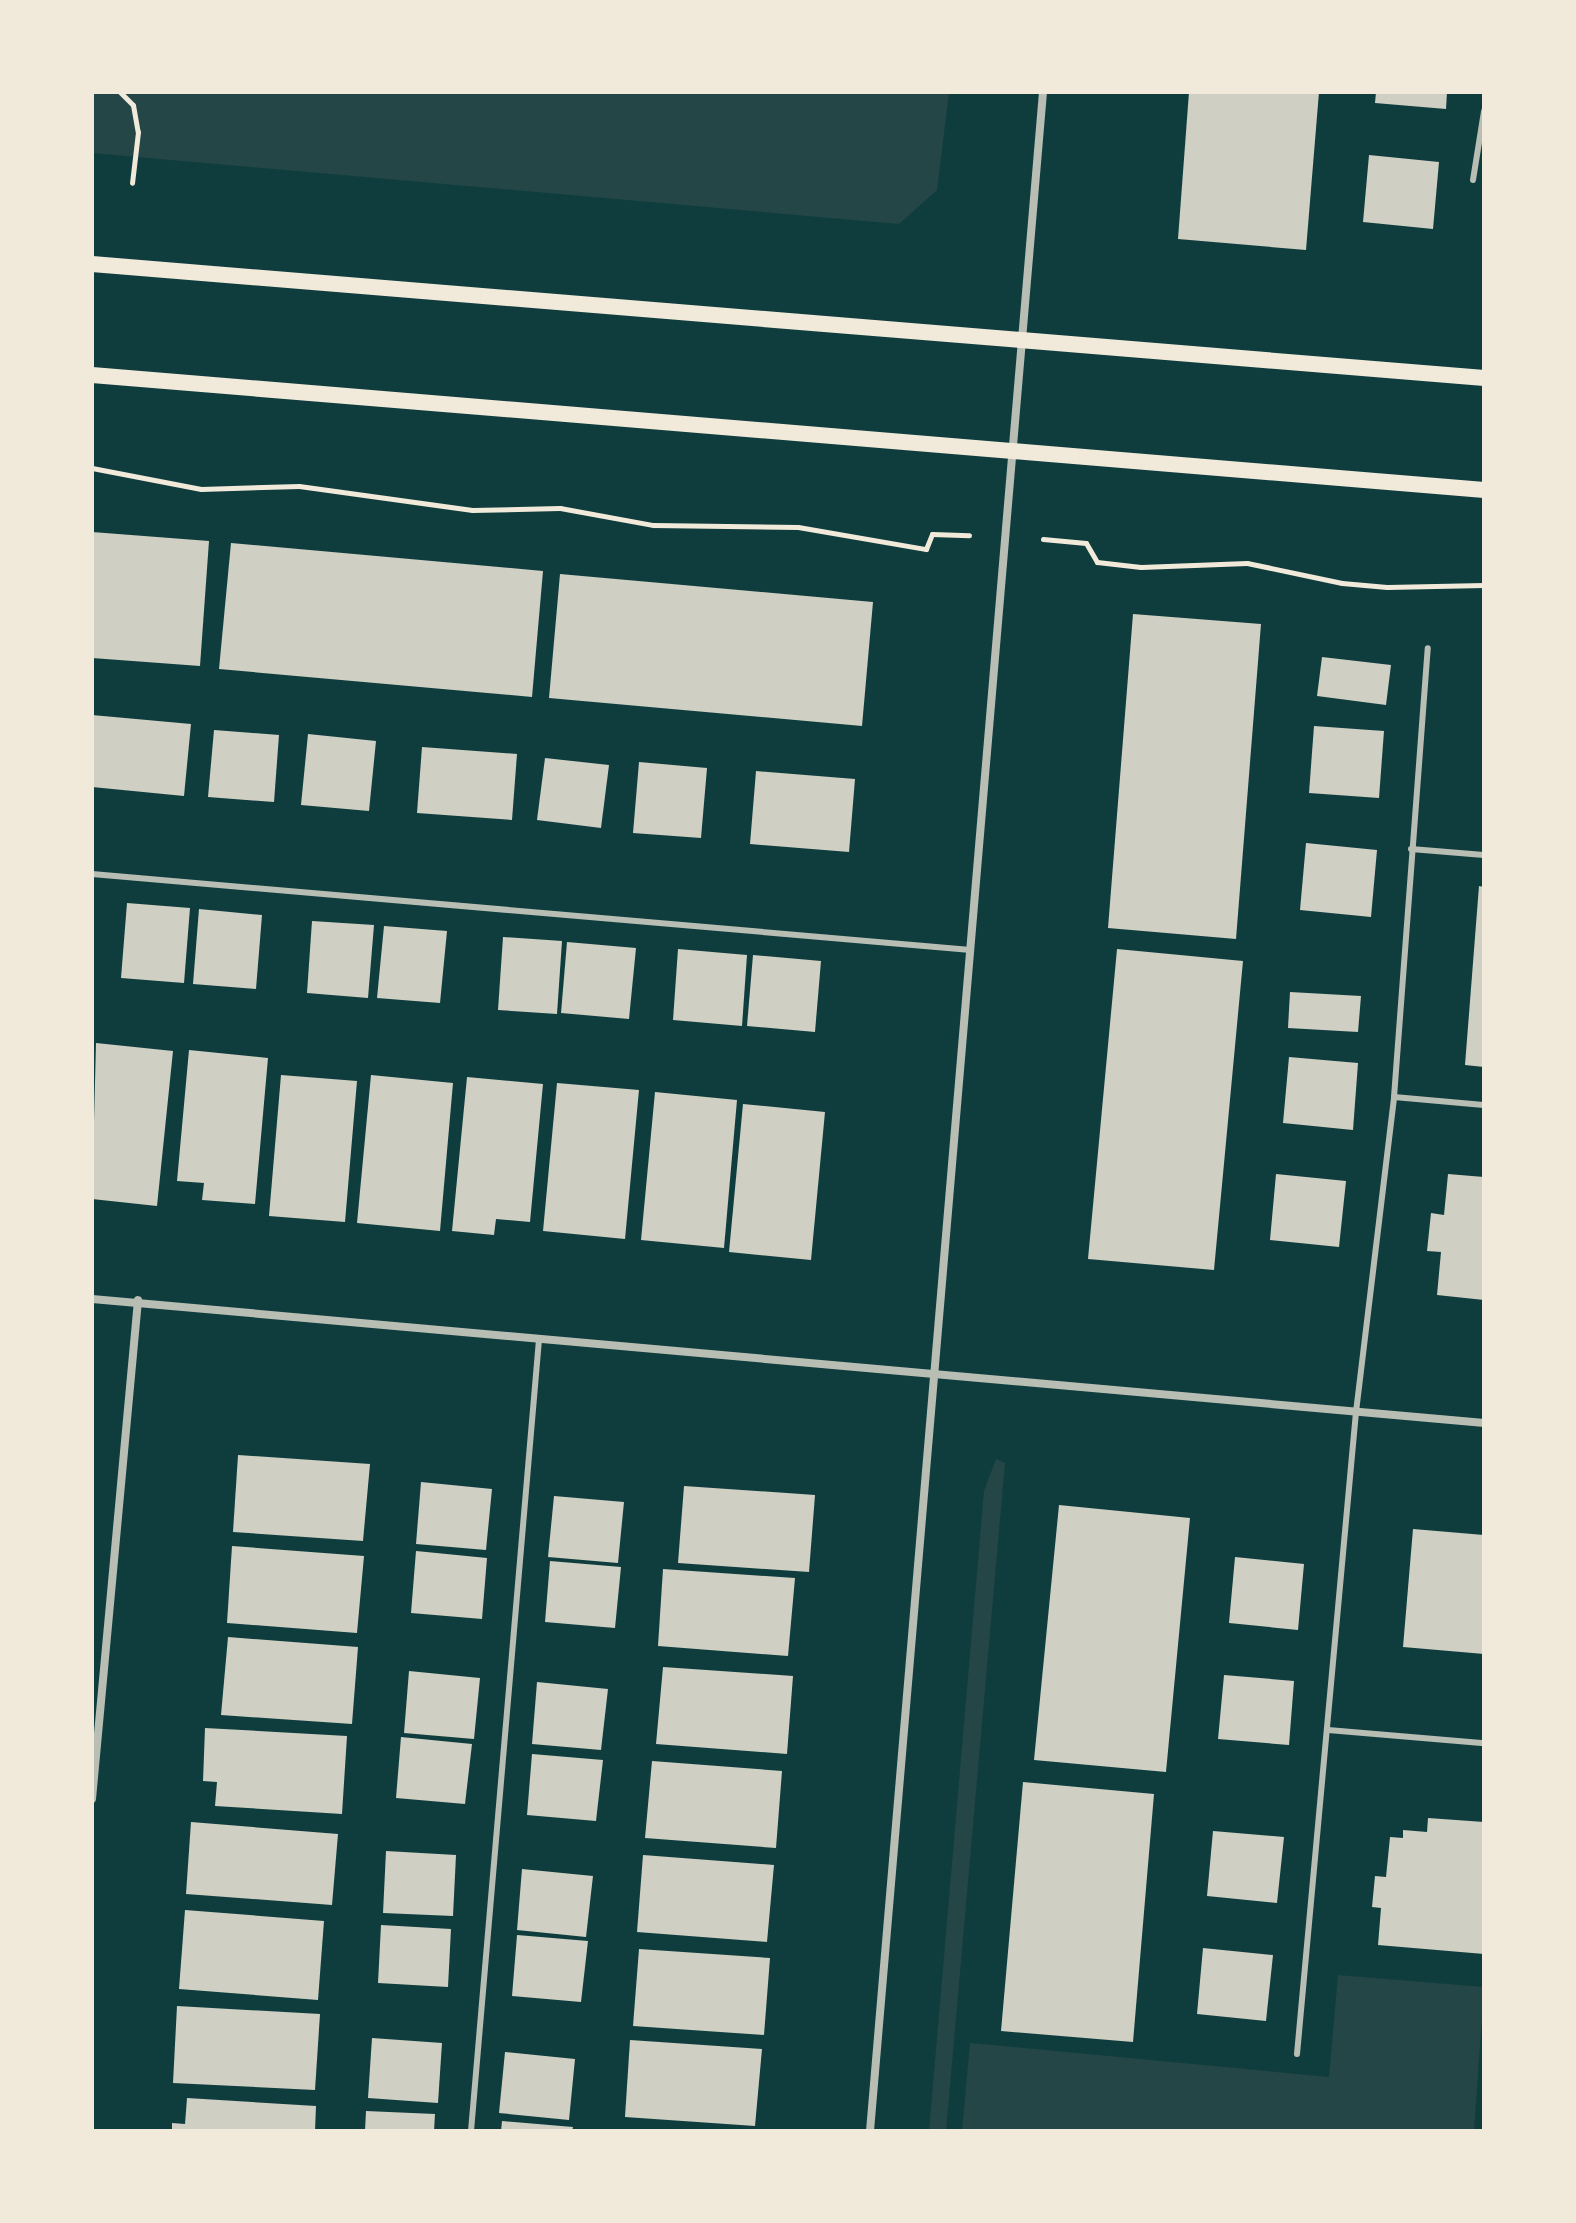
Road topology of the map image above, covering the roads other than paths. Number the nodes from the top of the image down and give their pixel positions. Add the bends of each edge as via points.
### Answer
1 (1043, 92) edge
2 (1484, 111) edge
3 (1473, 180) dead end
4 (92, 264) edge
5 (1023, 338) junction
6 (92, 375) edge
7 (1484, 378) edge
8 (1011, 454) junction
9 (1484, 490) edge
10 (1428, 648) dead end
11 (1411, 849) junction
12 (1484, 855) edge
13 (92, 874) edge
14 (971, 950) junction
15 (1394, 1097) junction
16 (1484, 1105) edge
17 (92, 1299) edge
18 (138, 1300) junction
19 (539, 1339) junction
20 (934, 1376) junction
21 (1356, 1412) junction
22 (1484, 1423) edge
23 (1328, 1730) junction
24 (1484, 1743) edge
25 (92, 1799) edge
26 (1297, 2054) dead end
27 (471, 2131) edge
28 (870, 2131) edge

1 - 5 street
2 - 3 lane
4 - 5 main road
5 - 7 main road
5 - 8 street
6 - 8 main road
8 - 9 main road
8 - 14 street
10 - 11 lane
11 - 12 lane
11 - 15 lane
13 - 14 lane
14 - 20 street
15 - 16 lane
15 - 21 lane
17 - 18 street
18 - 19 street
18 - 25 street
19 - 20 street
19 - 27 lane
20 - 21 street
20 - 28 street
21 - 22 street
21 - 23 lane
23 - 24 lane
23 - 26 lane

